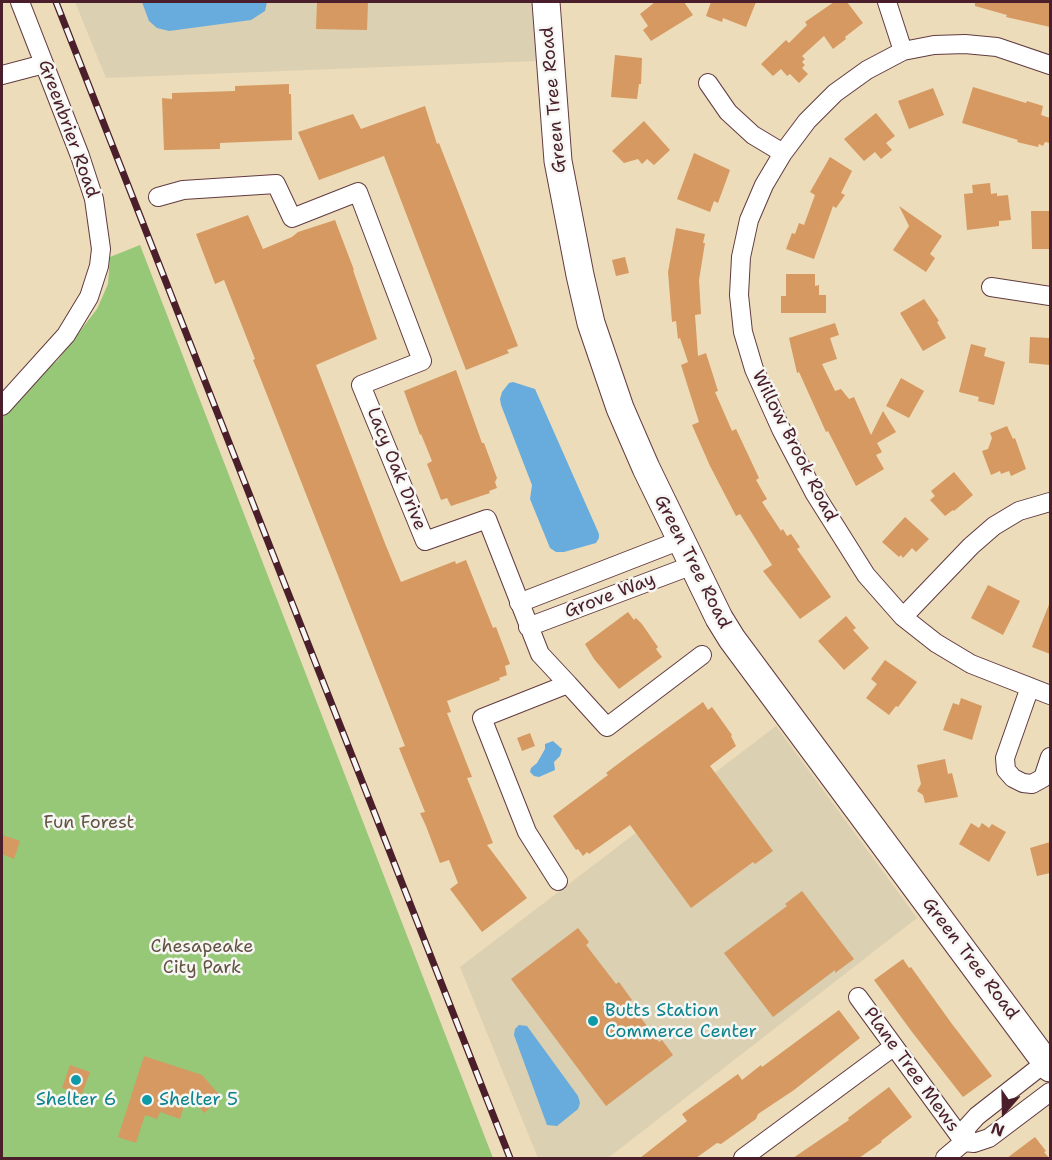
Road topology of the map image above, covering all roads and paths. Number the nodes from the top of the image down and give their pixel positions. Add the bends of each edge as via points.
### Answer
1 (20, 2) edge
2 (546, 2) edge
3 (886, 2) edge
4 (903, 51) junction
5 (44, 64) junction
6 (1050, 65) edge
7 (2, 75) edge
8 (708, 83) dead end
9 (783, 153) junction
10 (158, 197) dead end
11 (991, 287) dead end
12 (1050, 296) edge
13 (2, 406) edge
14 (1050, 502) edge
15 (681, 540) junction
16 (693, 565) junction
17 (519, 603) junction
18 (903, 618) junction
19 (528, 627) junction
20 (702, 655) dead end
21 (568, 684) junction
22 (1030, 687) junction
23 (1050, 695) edge
24 (1050, 757) edge
25 (558, 881) dead end
26 (858, 997) dead end
27 (893, 1047) junction
28 (1049, 1063) edge
29 (1050, 1092) edge
30 (964, 1143) junction
31 (743, 1158) edge
32 (945, 1158) edge

1 - 5 street, Greenbrier Road
2 - 15 street, Green Tree Road via 558,161 589,313 620,408
3 - 4 street
4 - 6 street, Willow Brook Road via 934,45 997,47
4 - 9 street, Willow Brook Road via 835,93
5 - 7 street
5 - 13 street, Greenbrier Road via 94,199 101,249 99,266 89,297 66,335
8 - 9 street via 728,112 753,135
9 - 18 street, Willow Brook Road via 749,220 741,257 739,295 744,332 754,369 815,494 866,575
10 - 17 street, Lacy Oak Drive via 183,190 276,184 292,218 358,192 422,361 361,385 425,541 487,519
11 - 12 street
14 - 18 street via 1019,511 994,526
15 - 16 street, Green Tree Road
15 - 17 street, Grove Way
16 - 19 street, Grove Way
16 - 28 street, Green Tree Road via 732,639
17 - 19 street, Lacy Oak Drive
18 - 22 street, Willow Brook Road via 972,664
19 - 21 street, Lacy Oak Drive via 540,654
20 - 21 street, Lacy Oak Drive via 607,727
21 - 25 street via 482,718 527,832
22 - 23 street, Willow Brook Road
22 - 24 street via 1005,758 1006,770 1012,778 1032,784 1043,778
26 - 27 street, Plane Tree Mews
27 - 30 street, Plane Tree Mews
27 - 31 street
28 - 30 street via 977,1116 967,1127
29 - 30 street via 989,1138
30 - 32 street

